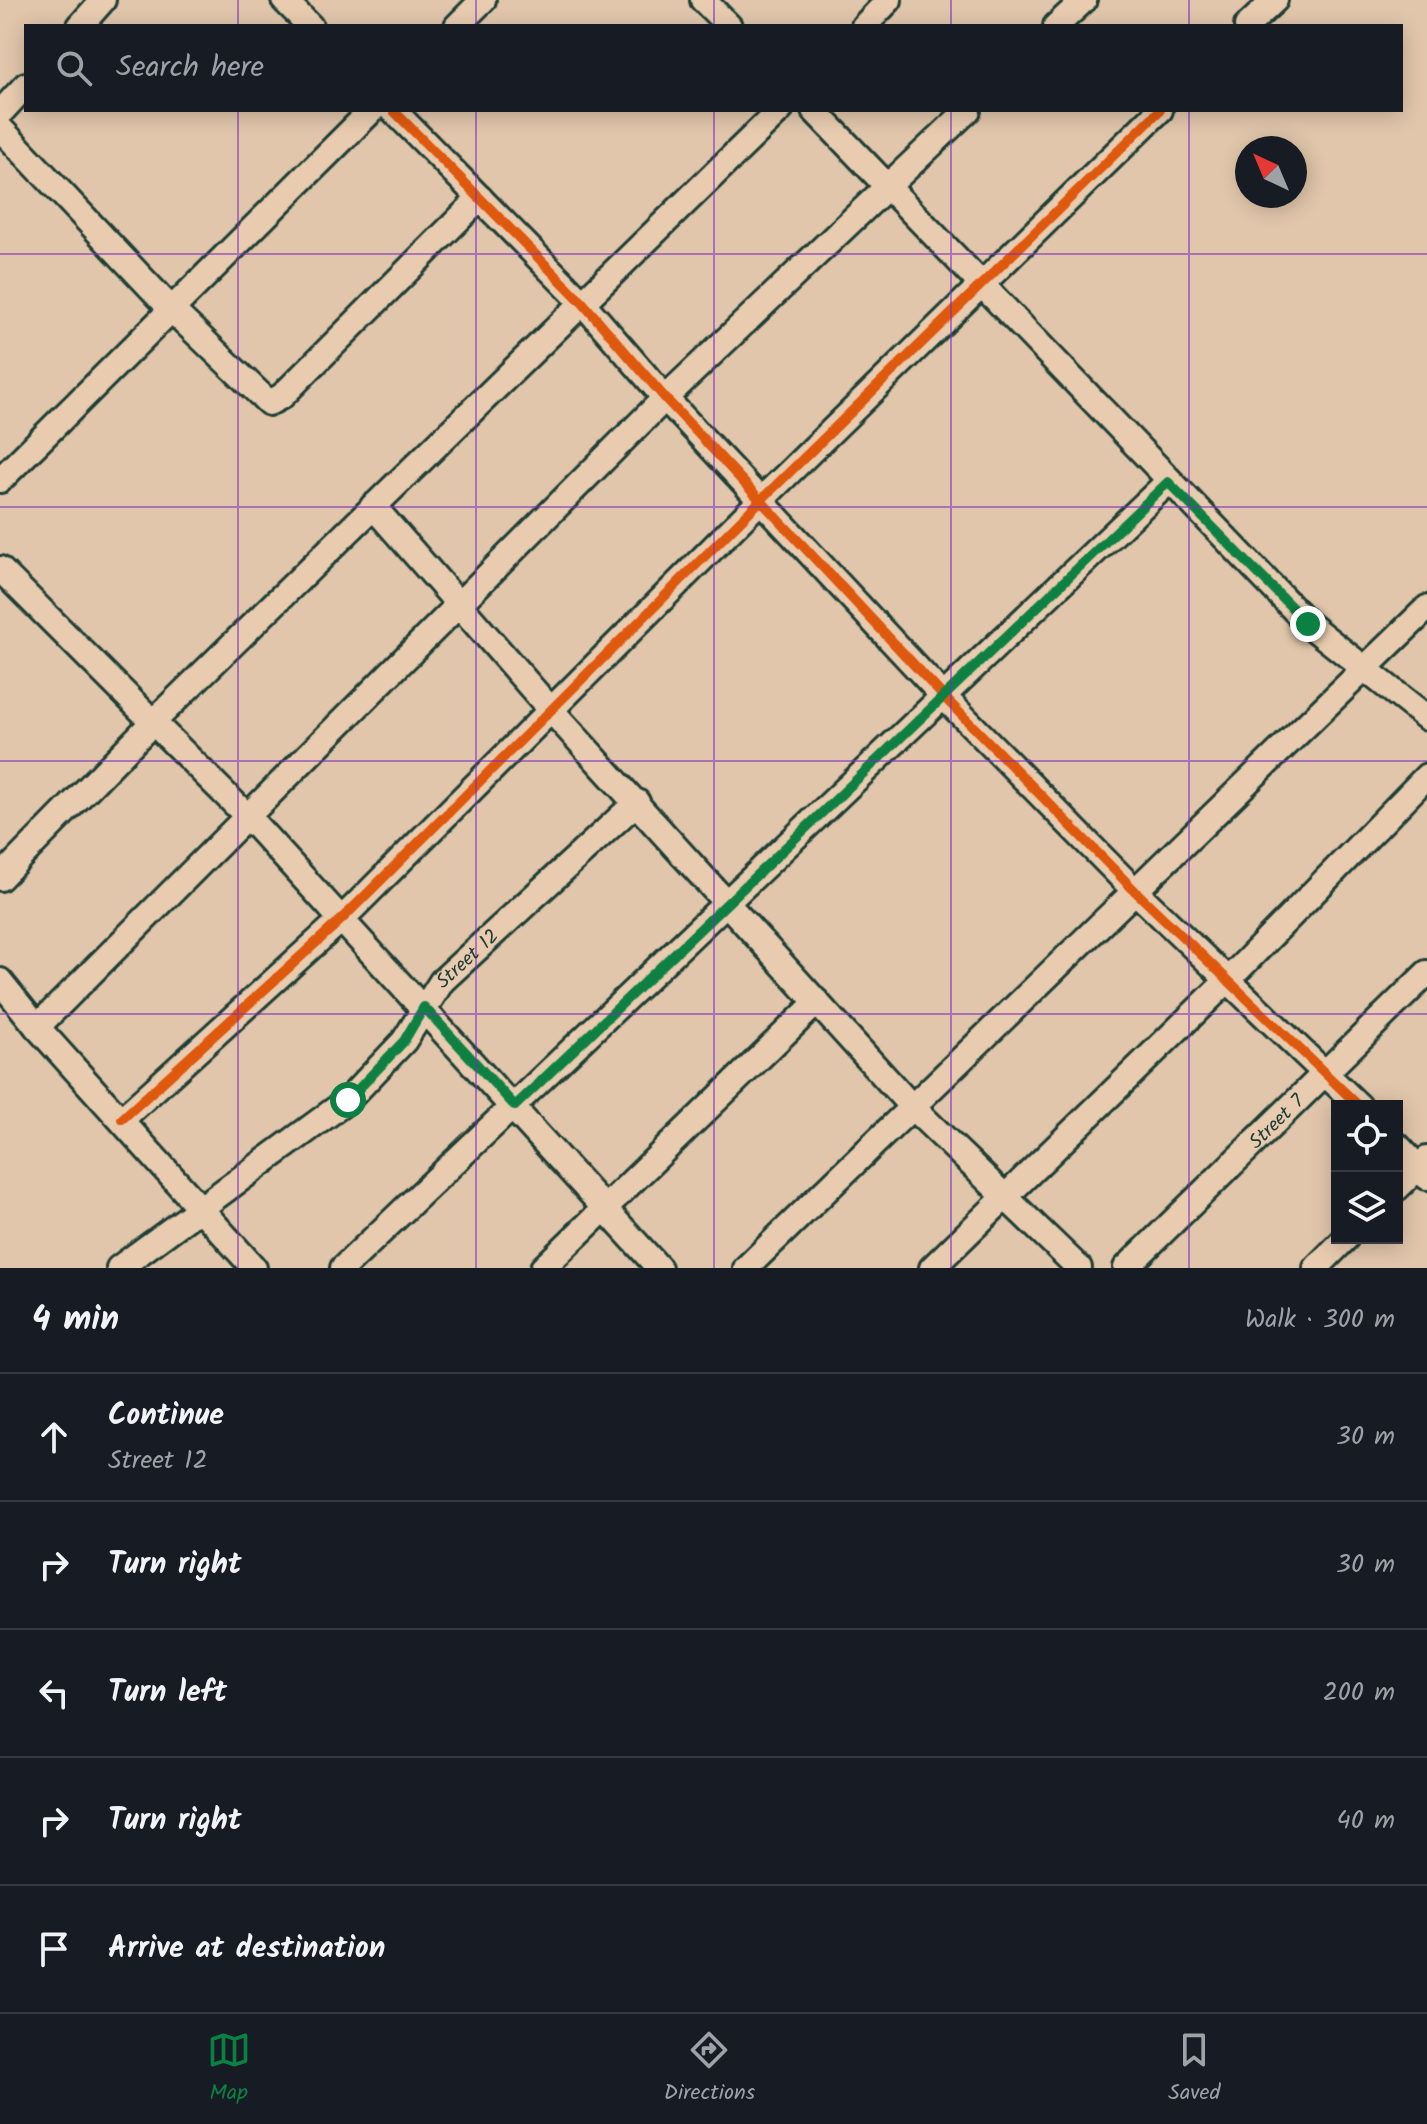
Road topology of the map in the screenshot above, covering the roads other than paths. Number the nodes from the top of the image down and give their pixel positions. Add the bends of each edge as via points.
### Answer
1 (103, 0) edge
2 (284, 0) edge
3 (483, 0) edge
4 (703, 0) edge
5 (889, 0) edge
6 (1084, 0) edge
7 (1275, 0) edge
8 (82, 24) edge
9 (308, 24) edge
10 (459, 24) edge
11 (727, 24) edge
12 (866, 24) edge
13 (1058, 24) edge
14 (1249, 24) edge
15 (24, 87) edge
16 (370, 112) edge
17 (395, 112) edge
18 (778, 112) edge
19 (816, 112) edge
20 (966, 112) edge
21 (1158, 112) edge
22 (0, 113) edge
23 (0, 128) edge
24 (889, 185) junction
25 (480, 198) junction
26 (983, 286) junction
27 (582, 302) junction
28 (171, 309) junction
29 (665, 398) junction
30 (0, 480) edge
31 (1168, 482) junction
32 (760, 501) junction
33 (373, 506) junction
34 (0, 569) edge
35 (460, 607) junction
36 (1427, 608) edge
37 (1366, 667) junction
38 (945, 698) junction
39 (551, 710) junction
40 (1427, 718) edge
41 (155, 720) junction
42 (1427, 776) edge
43 (637, 802) junction
44 (248, 817) junction
45 (0, 878) edge
46 (1135, 891) junction
47 (729, 904) junction
48 (343, 918) junction
49 (1427, 973) edge
50 (0, 981) edge
51 (1227, 981) junction
52 (817, 1002) junction
53 (424, 1007) junction
54 (37, 1027) junction
55 (1327, 1072) junction
56 (1353, 1100) edge
57 (515, 1106) junction
58 (912, 1107) junction
59 (122, 1119) junction
60 (1403, 1150) edge
61 (1424, 1168) edge
62 (1403, 1184) edge
63 (1005, 1197) junction
64 (201, 1207) junction
65 (605, 1207) junction
66 (1340, 1244) edge
67 (119, 1268) edge
68 (254, 1268) edge
69 (343, 1268) edge
70 (543, 1268) edge
71 (659, 1268) edge
72 (746, 1268) edge
73 (932, 1268) edge
74 (1079, 1268) edge
75 (1126, 1268) edge
76 (1316, 1268) edge

1 - 8 street
2 - 9 street
3 - 10 street
4 - 11 street
5 - 12 street
6 - 13 street
7 - 14 street
15 - 22 street
16 - 28 street
17 - 25 street
18 - 27 street
19 - 24 street
20 - 24 street
21 - 26 street
23 - 28 street
24 - 26 street
24 - 29 street
25 - 27 street
25 - 28 street via 282,396 269,403
26 - 31 street
26 - 32 street
27 - 29 street
27 - 33 street
28 - 30 street
29 - 32 street
29 - 35 street
31 - 37 street via 1308,624
31 - 38 street
32 - 38 street
32 - 39 street
33 - 35 street
33 - 41 street
34 - 41 street
35 - 39 street
35 - 44 street
36 - 37 street
37 - 40 street
37 - 46 street
38 - 46 street
38 - 47 street
39 - 43 street
39 - 48 street
41 - 44 street
41 - 45 street
42 - 51 street
43 - 47 street
43 - 53 street, Street 12 via 442,981
44 - 48 street
44 - 54 street
46 - 51 street
46 - 58 street
47 - 52 street
47 - 57 street
48 - 53 street
48 - 59 street
49 - 55 street, Street 7
50 - 54 street
51 - 55 street
51 - 63 street
52 - 58 street
52 - 65 street
53 - 57 street
53 - 64 street, Street 12 via 404,1041 348,1100
54 - 59 street
55 - 56 street
55 - 75 street, Street 7
57 - 65 street
57 - 69 street
58 - 63 street
58 - 72 street
59 - 64 street
60 - 61 street
61 - 62 street
63 - 73 street
63 - 74 street
64 - 67 street, Street 12
64 - 68 street
65 - 70 street
65 - 71 street
66 - 76 street

